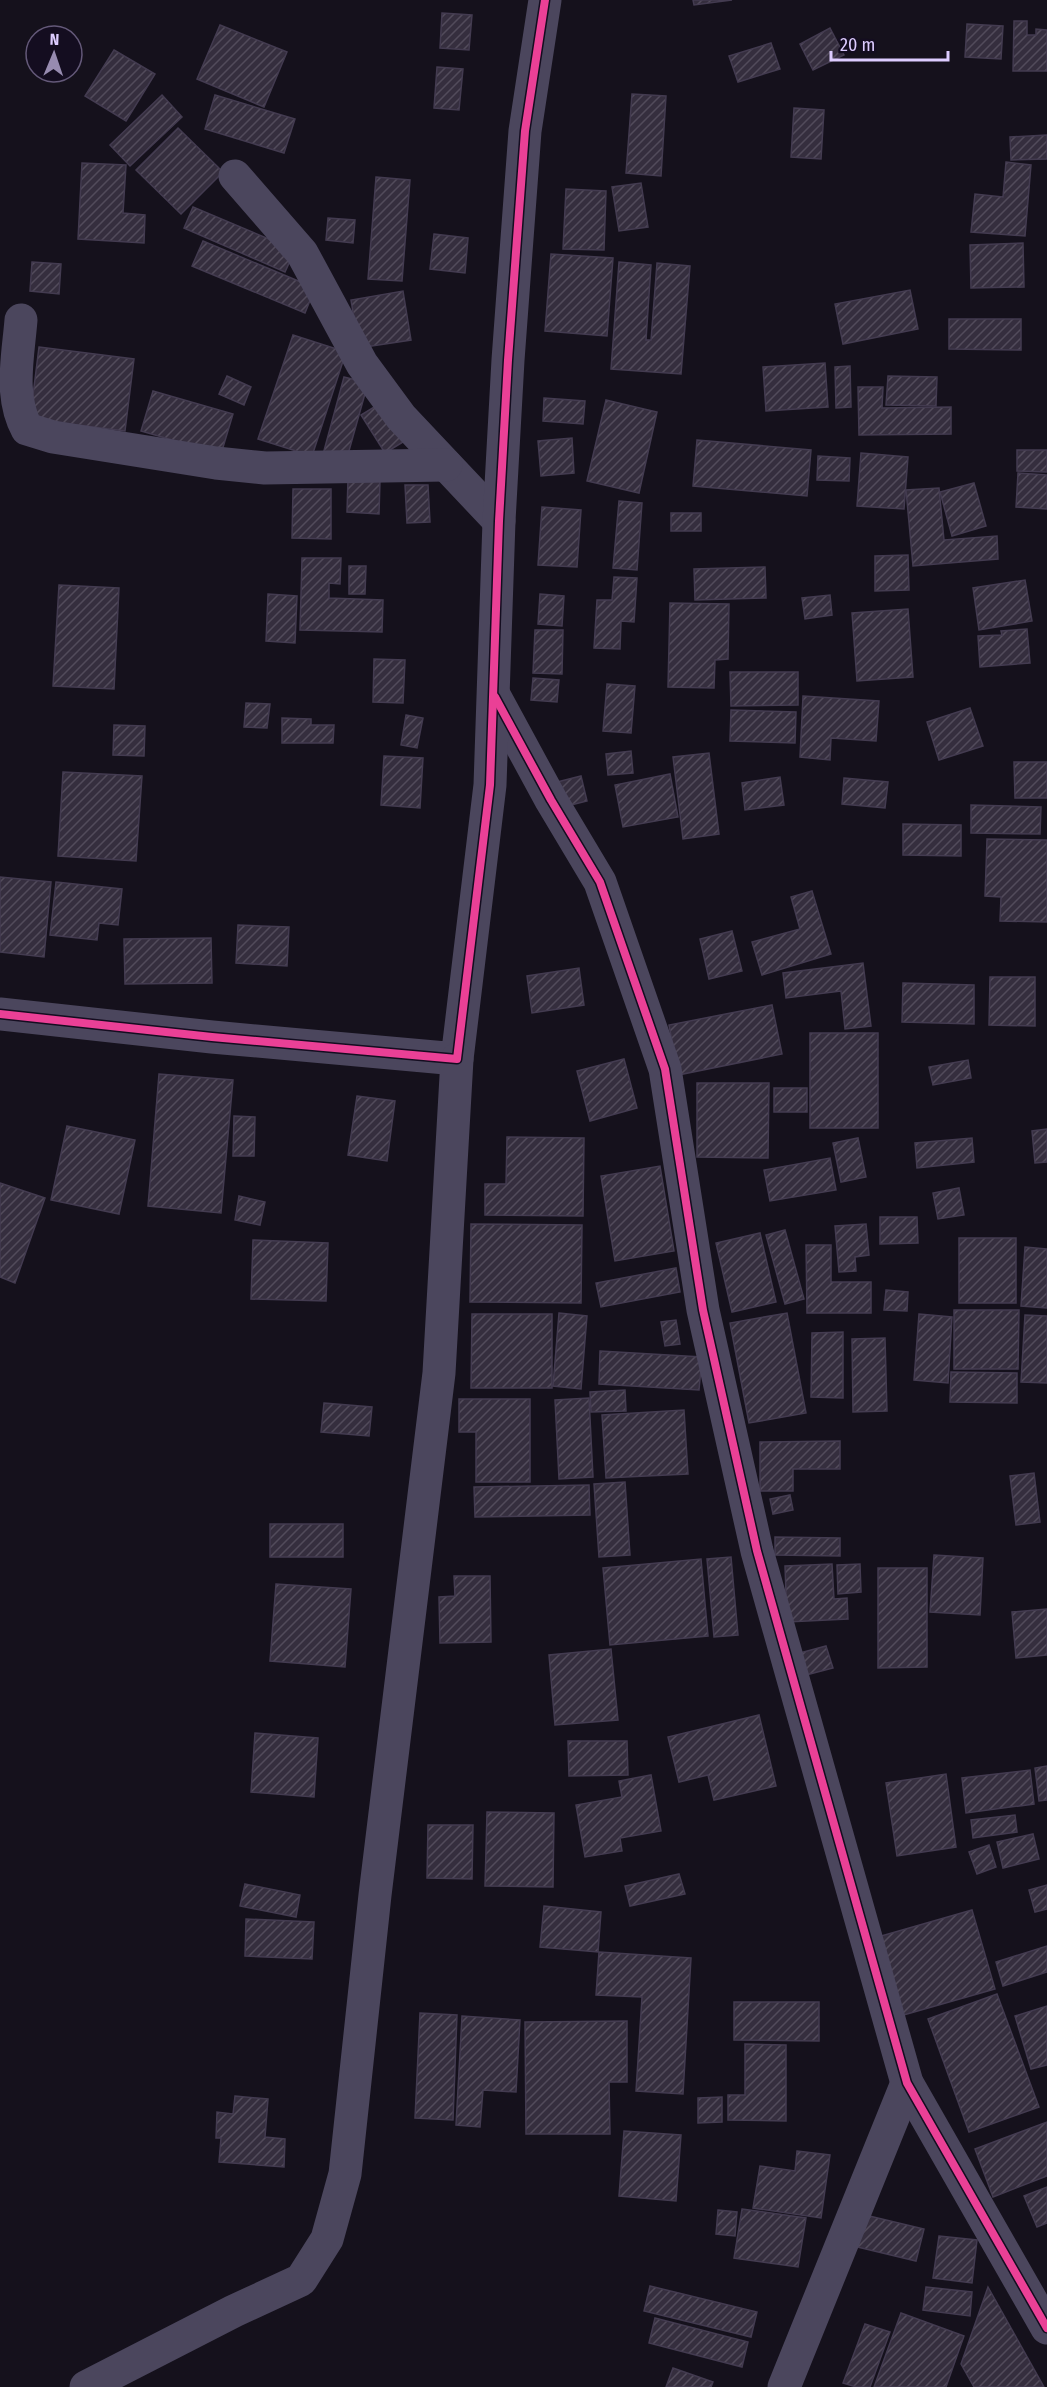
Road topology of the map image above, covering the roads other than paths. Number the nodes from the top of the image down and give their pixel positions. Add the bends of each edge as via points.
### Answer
1 (545, 0) edge
2 (235, 176) dead end
3 (21, 320) dead end
4 (446, 465) junction
5 (499, 521) junction
6 (495, 697) junction
7 (0, 1014) edge
8 (457, 1059) junction
9 (908, 2083) junction
10 (1047, 2328) edge
11 (86, 2387) edge
12 (784, 2387) edge

1 - 5 street via 525,131
2 - 4 street via 302,253 362,364 401,417
3 - 4 street via 16,391 19,414 27,429 64,439 266,468
4 - 5 street
5 - 6 street
6 - 8 street via 490,785
6 - 9 street via 550,800 600,882 665,1069 703,1310 757,1551
7 - 8 street
8 - 11 street via 439,1373 345,2174 327,2240 301,2280
9 - 10 street
9 - 12 street

